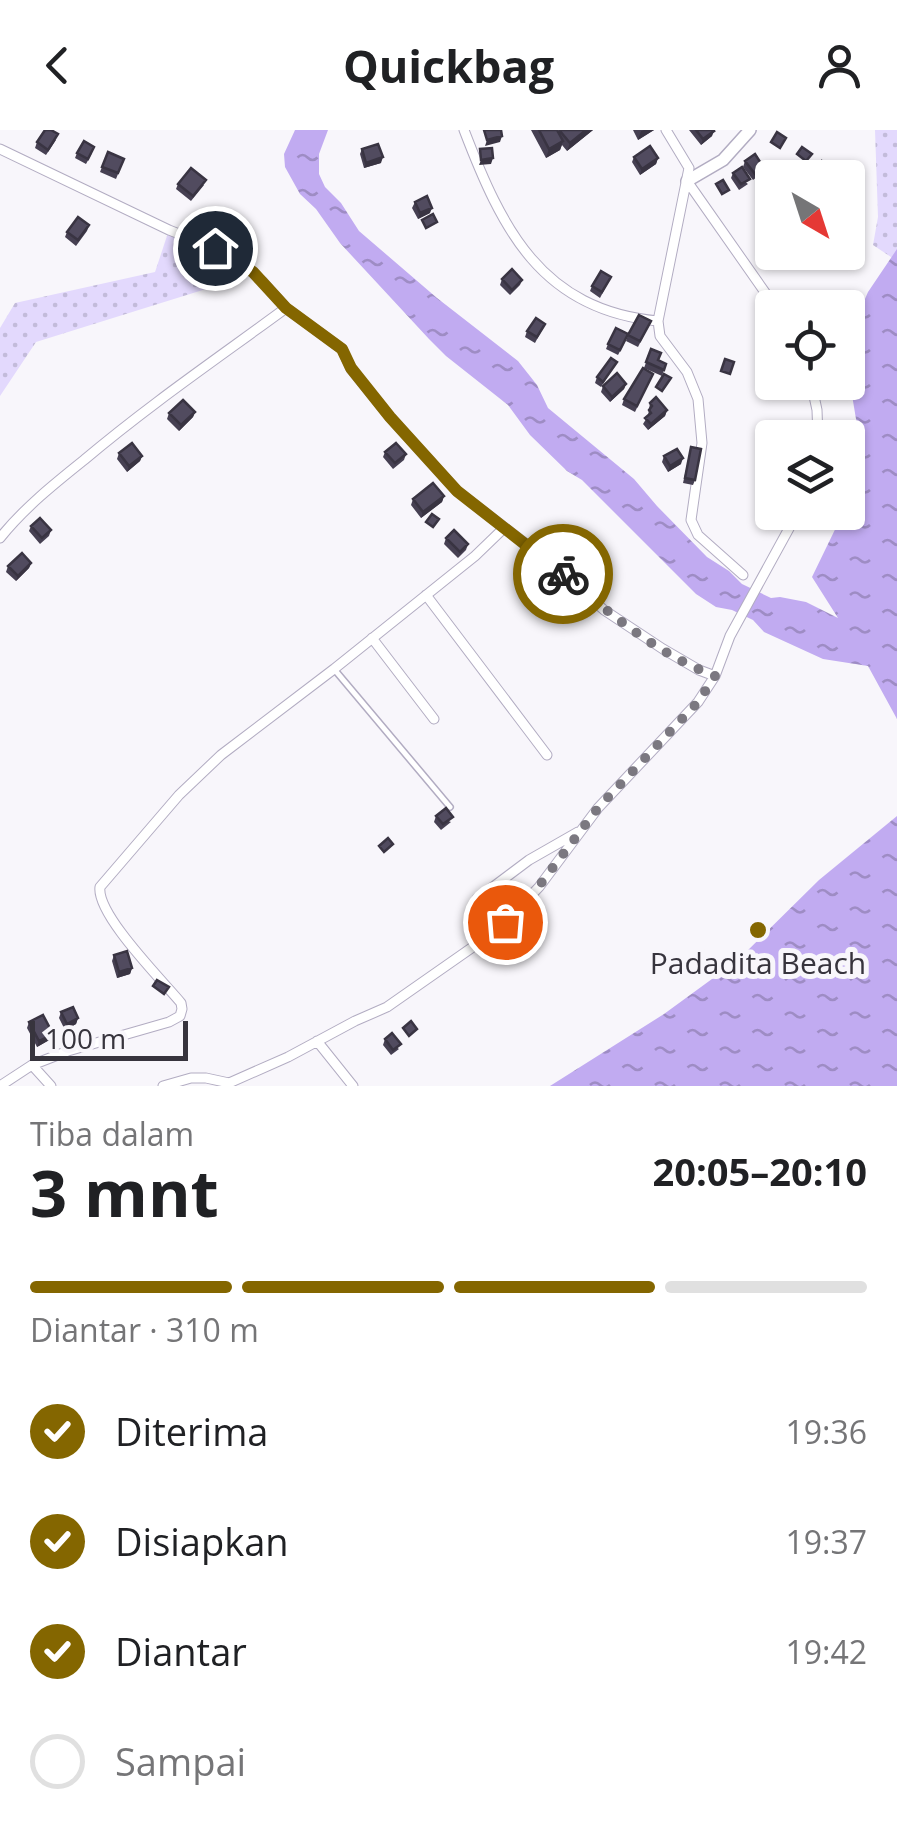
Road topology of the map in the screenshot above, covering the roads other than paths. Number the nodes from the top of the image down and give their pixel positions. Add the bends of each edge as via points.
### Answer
1 (464, 130) edge
2 (666, 130) edge
3 (750, 130) edge
4 (0, 149) edge
5 (687, 181) junction
6 (763, 290) edge
7 (286, 308) junction
8 (658, 322) junction
9 (504, 528) junction
10 (788, 530) edge
11 (0, 538) edge
12 (742, 575) dead end
13 (426, 594) junction
14 (372, 638) junction
15 (334, 670) junction
16 (715, 676) junction
17 (434, 719) dead end
18 (547, 755) dead end
19 (450, 808) edge
20 (581, 831) junction
21 (477, 899) dead end
22 (318, 1041) junction
23 (32, 1064) junction
24 (0, 1086) edge
25 (51, 1086) edge
26 (163, 1086) edge
27 (353, 1086) edge

1 - 8 street via 506,224 559,286 602,309
2 - 5 street via 689,168
3 - 5 street via 722,160
4 - 7 street via 215,248 253,272
5 - 6 street
5 - 8 street
7 - 9 street via 342,349 390,417 457,491
7 - 11 street via 157,400
8 - 12 street via 698,398 702,443 691,520 698,535
9 - 13 street
9 - 16 street via 604,610
10 - 16 street
13 - 14 street
13 - 18 street
14 - 15 street
14 - 17 street
15 - 19 lane
15 - 23 street via 212,763 98,891 104,908 181,1002 180,1016
16 - 20 street
20 - 21 street
20 - 22 street via 505,922 404,998
22 - 26 street via 228,1083 191,1078
22 - 27 street
23 - 24 street
23 - 25 street

